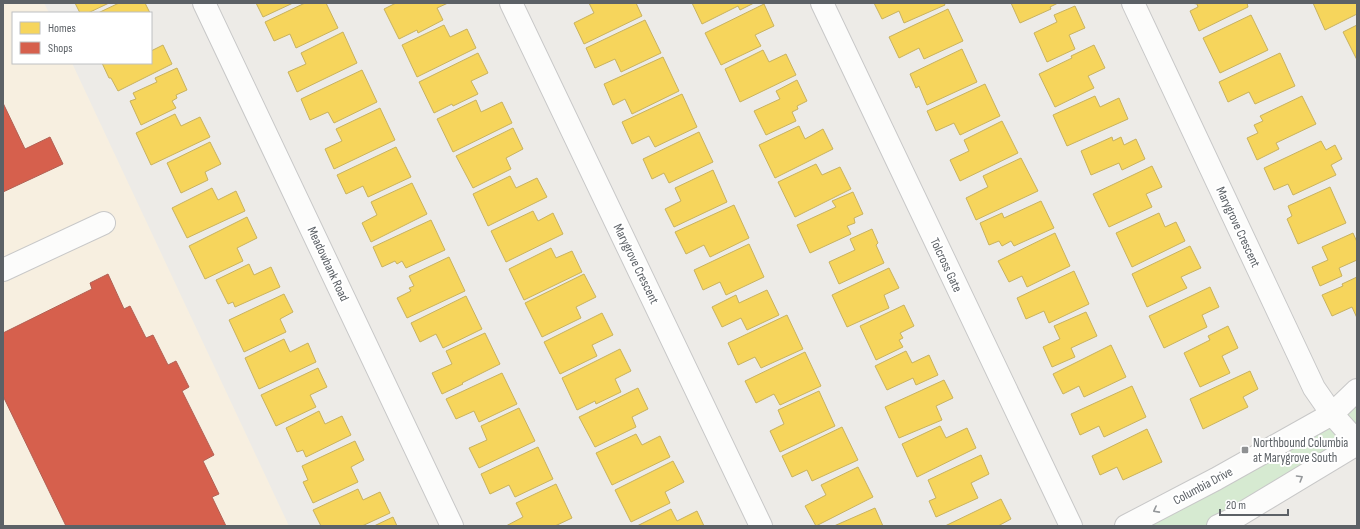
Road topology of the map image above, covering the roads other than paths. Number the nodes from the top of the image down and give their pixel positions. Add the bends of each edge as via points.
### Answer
1 (204, 3) edge
2 (511, 3) edge
3 (822, 3) edge
4 (1132, 3) edge
5 (104, 223) dead end
6 (3, 270) edge
7 (1357, 390) edge
8 (1332, 414) junction
9 (1357, 443) edge
10 (452, 526) edge
11 (761, 526) edge
12 (1071, 526) edge
13 (1126, 526) edge
14 (1218, 526) edge

1 - 10 street, Meadowbank Road
2 - 11 street, Marygrove Crescent
3 - 12 street, Tolcross Gate
4 - 8 street, Marygrove Crescent via 1314,388
5 - 6 street
7 - 8 street, Columbia Drive
8 - 9 street, Marygrove Crescent
8 -> 13 street, Columbia Drive
14 -> 9 street

